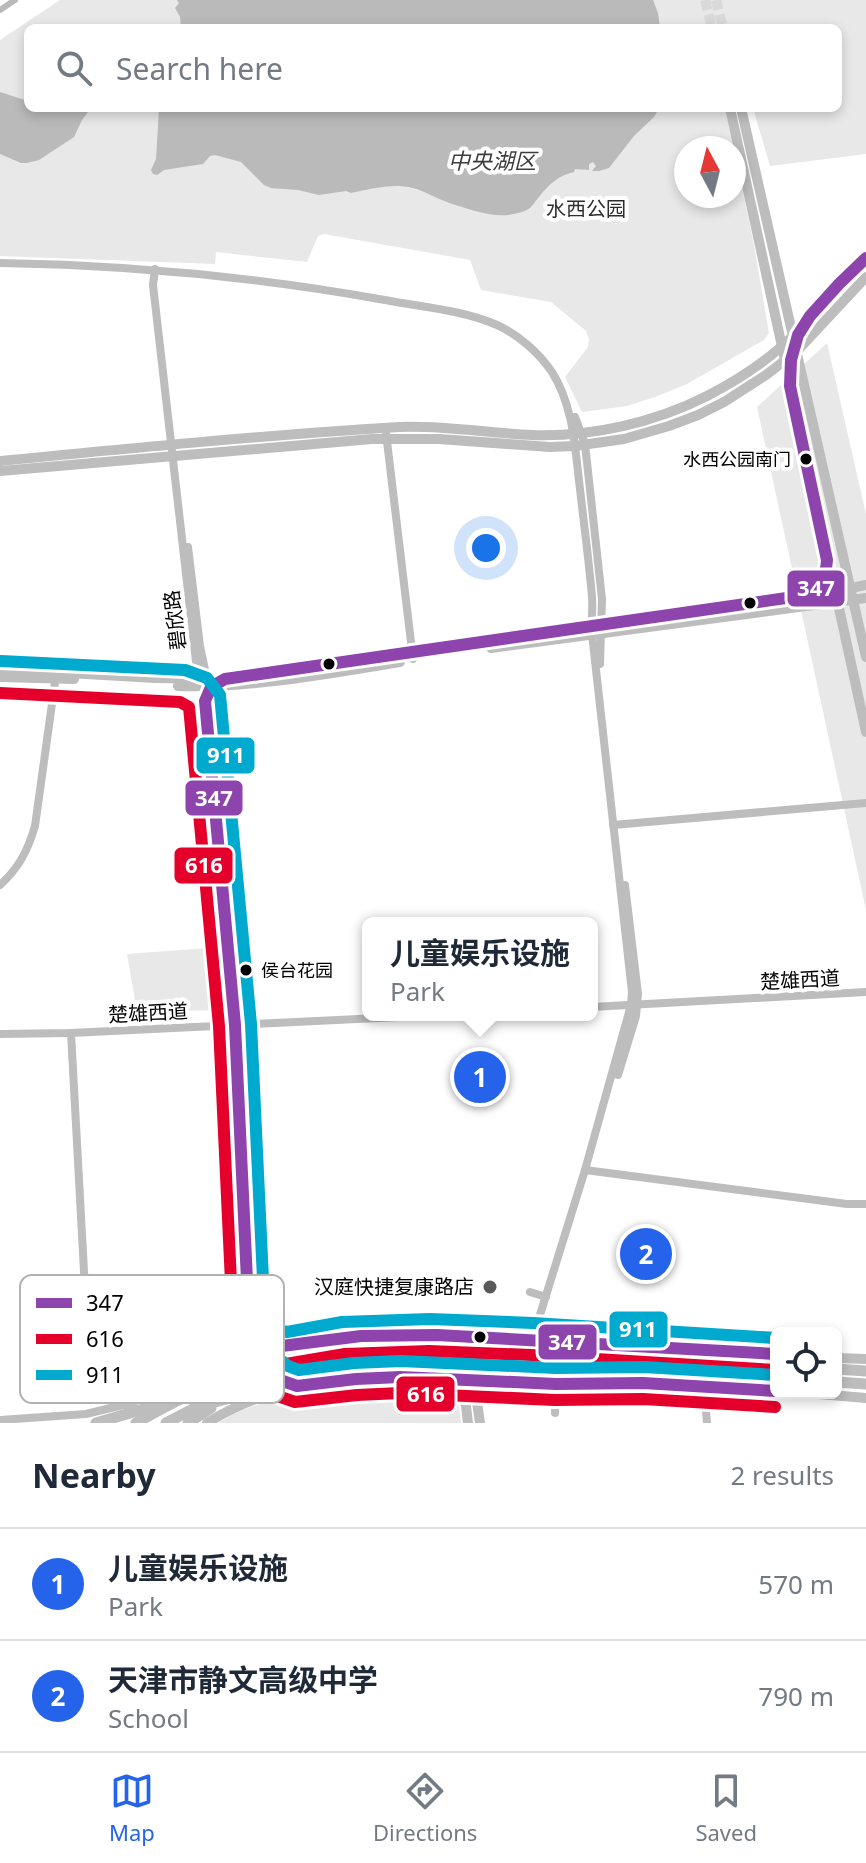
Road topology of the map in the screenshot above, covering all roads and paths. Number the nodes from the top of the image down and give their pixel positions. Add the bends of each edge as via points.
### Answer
1 (731, 112) edge
2 (742, 112) edge
3 (866, 258) edge
4 (0, 262) edge
5 (156, 269) junction
6 (866, 277) edge
7 (814, 334) junction
8 (781, 347) junction
9 (792, 351) junction
10 (802, 377) junction
11 (386, 434) junction
12 (576, 434) junction
13 (580, 445) junction
14 (174, 451) junction
15 (0, 461) edge
16 (0, 471) edge
17 (843, 558) junction
18 (827, 560) junction
19 (866, 585) edge
20 (834, 594) junction
21 (852, 594) junction
22 (866, 598) edge
23 (807, 601) junction
24 (596, 629) junction
25 (412, 656) junction
26 (866, 657) edge
27 (0, 669) edge
28 (56, 675) junction
29 (0, 677) edge
30 (183, 682) junction
31 (205, 689) junction
32 (866, 732) edge
33 (866, 803) edge
34 (616, 825) junction
35 (0, 885) edge
36 (866, 992) edge
37 (634, 1005) junction
38 (598, 1007) edge
39 (362, 1019) edge
40 (237, 1025) junction
41 (0, 1033) edge
42 (71, 1033) junction
43 (587, 1170) junction
44 (866, 1204) edge
45 (84, 1275) edge
46 (246, 1275) edge
47 (252, 1275) edge
48 (530, 1292) dead end
49 (546, 1297) junction
50 (512, 1338) junction
51 (553, 1341) junction
52 (601, 1344) junction
53 (614, 1345) junction
54 (284, 1347) edge
55 (287, 1348) junction
56 (284, 1351) edge
57 (571, 1354) junction
58 (770, 1354) edge
59 (648, 1358) junction
60 (842, 1358) edge
61 (866, 1359) edge
62 (284, 1363) edge
63 (770, 1365) edge
64 (842, 1369) edge
65 (284, 1370) edge
66 (866, 1371) edge
67 (584, 1373) junction
68 (641, 1373) junction
69 (284, 1378) edge
70 (770, 1379) edge
71 (468, 1381) junction
72 (621, 1382) junction
73 (842, 1382) edge
74 (607, 1383) junction
75 (556, 1384) junction
76 (866, 1384) edge
77 (691, 1386) junction
78 (720, 1388) junction
79 (770, 1391) edge
80 (842, 1396) edge
81 (866, 1398) edge
82 (163, 1403) edge
83 (174, 1403) edge
84 (212, 1403) edge
85 (220, 1403) edge
86 (234, 1403) edge
87 (144, 1410) junction
88 (555, 1413) dead end
89 (0, 1420) edge
90 (96, 1423) edge
91 (136, 1423) edge
92 (166, 1423) edge
93 (188, 1423) edge
94 (207, 1423) edge
95 (468, 1423) edge
96 (480, 1423) edge
97 (706, 1423) edge

1 - 8 main road
2 - 9 main road
3 - 9 main road via 804,325
4 - 5 street
5 - 12 street via 326,286 489,319 523,337 553,369 567,393
5 - 14 street, 碧欣路
6 - 7 main road
7 - 9 main road
7 - 10 main road via 803,356
8 - 9 main road
8 - 12 main road via 729,384 685,406 640,422
9 - 10 main road
9 - 13 main road via 698,415 645,434
9 - 18 main road via 790,386
10 - 17 main road
11 - 12 main road via 426,427
11 - 13 main road via 525,447
11 - 14 main road
11 - 25 street
12 - 13 street
13 - 24 street
14 - 15 main road
14 - 16 main road
14 - 31 street, 碧欣路 via 197,670
17 - 20 main road
17 - 21 main road
18 - 20 main road
18 - 23 main road via 826,576
19 - 21 main road
20 - 21 main road
20 - 23 main road
20 - 32 main road
21 - 22 main road
21 - 26 main road
23 - 24 main road
24 - 25 main road
24 - 34 street
25 - 31 main road via 217,681
27 - 28 main road
28 - 29 main road
28 - 30 main road
28 - 35 street via 30,845
30 - 31 main road
30 - 31 main road via 198,691
31 - 40 street, 碧欣路
33 - 34 street
34 - 37 street
36 - 37 street, 楚雄西道
37 - 38 street, 楚雄西道
37 - 43 street
39 - 40 street, 楚雄西道
40 - 42 street, 楚雄西道
40 - 46 street, 碧欣路
40 - 47 street, 碧欣路
41 - 42 street, 楚雄西道
42 - 45 street
43 - 44 street
43 - 49 street
43 - 51 street via 543,1322 543,1331
48 - 49 street
49 - 50 street via 536,1325
50 - 51 main road
50 - 55 main road via 374,1336
51 - 52 main road
52 - 53 main road
52 - 57 main road
53 - 58 main road
53 - 59 highway
54 - 55 main road
55 - 56 main road
57 - 59 highway
57 - 62 highway via 358,1348 309,1354
59 - 63 highway
60 - 61 main road
64 - 66 highway
65 - 67 highway via 384,1366
67 - 68 highway
67 - 74 highway
68 - 70 highway
68 - 72 main road
69 - 71 main road via 305,1386 389,1378
71 - 75 main road
71 - 95 main road
71 - 96 main road
72 - 74 main road
72 - 77 main road
73 - 76 highway
74 - 75 main road
75 - 88 street
77 - 78 main road
77 - 97 street via 700,1395
78 - 79 main road
78 - 97 street via 705,1399
80 - 81 main road
82 - 87 highway
83 - 91 highway
84 - 92 highway
85 - 93 highway
86 - 94 main road
87 - 89 street via 123,1405 86,1414
87 - 90 highway

